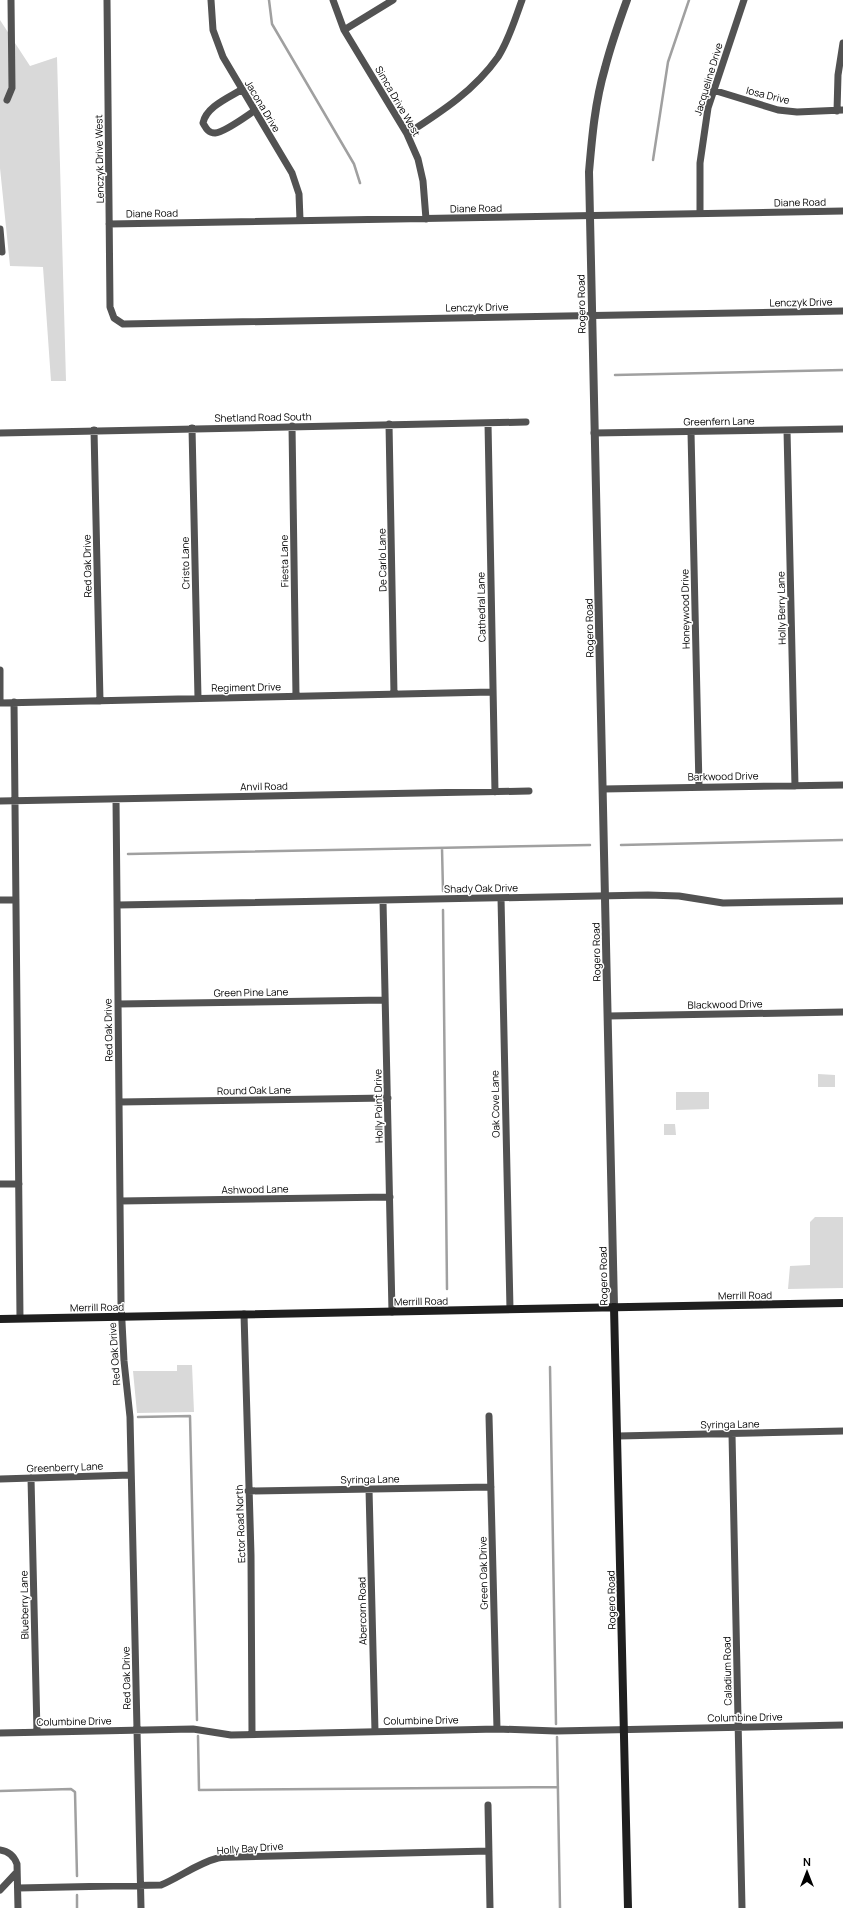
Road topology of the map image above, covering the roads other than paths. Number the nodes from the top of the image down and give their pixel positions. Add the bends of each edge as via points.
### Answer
1 (11, 0) edge
2 (107, 0) edge
3 (211, 0) edge
4 (333, 0) edge
5 (393, 0) edge
6 (522, 0) edge
7 (627, 0) edge
8 (744, 0) edge
9 (344, 30) junction
10 (843, 42) edge
11 (241, 90) junction
12 (713, 90) junction
13 (7, 100) dead end
14 (840, 110) edge
15 (254, 111) junction
16 (407, 134) junction
17 (843, 211) edge
18 (700, 213) junction
19 (589, 215) junction
20 (426, 219) junction
21 (300, 220) junction
22 (109, 224) junction
23 (0, 229) edge
24 (2, 252) dead end
25 (843, 311) edge
26 (592, 315) junction
27 (114, 318) joint
28 (526, 422) dead end
29 (488, 423) junction
30 (389, 424) junction
31 (292, 426) junction
32 (192, 428) junction
33 (843, 429) edge
34 (94, 430) junction
35 (787, 430) junction
36 (691, 432) junction
37 (0, 433) edge
38 (594, 433) junction
39 (0, 670) edge
40 (492, 692) junction
41 (394, 694) junction
42 (296, 696) junction
43 (198, 698) junction
44 (100, 700) junction
45 (14, 702) junction
46 (0, 703) edge
47 (843, 785) edge
48 (699, 786) junction
49 (795, 786) junction
50 (603, 789) junction
51 (529, 791) dead end
52 (495, 792) junction
53 (116, 799) junction
54 (0, 801) edge
55 (15, 801) junction
56 (605, 896) junction
57 (501, 898) junction
58 (0, 900) edge
59 (16, 900) junction
60 (383, 901) junction
61 (843, 901) edge
62 (118, 905) junction
63 (385, 1000) junction
64 (118, 1004) junction
65 (843, 1012) edge
66 (608, 1016) junction
67 (388, 1098) junction
68 (120, 1102) junction
69 (0, 1184) edge
70 (19, 1184) junction
71 (390, 1197) junction
72 (120, 1201) junction
73 (843, 1303) edge
74 (614, 1307) junction
75 (510, 1309) junction
76 (392, 1312) junction
77 (244, 1314) junction
78 (122, 1317) junction
79 (20, 1318) junction
80 (0, 1319) edge
81 (489, 1416) dead end
82 (843, 1431) edge
83 (732, 1434) junction
84 (618, 1436) junction
85 (131, 1475) junction
86 (31, 1478) junction
87 (0, 1479) edge
88 (491, 1487) junction
89 (369, 1489) junction
90 (248, 1491) junction
91 (843, 1725) edge
92 (738, 1727) junction
93 (496, 1729) junction
94 (138, 1730) junction
95 (624, 1730) junction
96 (375, 1731) junction
97 (37, 1732) junction
98 (0, 1733) edge
99 (252, 1734) junction
100 (488, 1805) dead end
101 (0, 1850) edge
102 (489, 1851) junction
103 (17, 1872) junction
104 (141, 1886) junction
105 (18, 1888) junction
106 (0, 1890) edge
107 (18, 1908) edge
108 (141, 1908) edge
109 (490, 1908) edge
110 (628, 1908) edge
111 (742, 1908) edge

1 - 13 street via 12,88
2 - 22 street, Lenczyk Drive West
3 - 11 street, Jacona Drive via 213,30 223,57
4 - 9 street, Simca Drive West
5 - 9 street
6 - 16 street via 499,56 477,84 451,106
7 - 19 street, Rogero Road via 598,97 592,132
8 - 12 street, Jacqueline Drive
9 - 16 street, Simca Drive West
10 - 14 street via 838,75
11 - 15 street, Jacona Drive
11 - 15 street via 209,111 203,123 207,130 214,133 222,131
12 - 14 street, Iosa Drive via 778,110
12 - 18 street, Jacqueline Drive via 700,163
15 - 21 street, Jacona Drive via 292,173 299,194
16 - 20 street, Simca Drive West via 418,159
17 - 18 street, Diane Road
18 - 19 street, Diane Road
19 - 20 street, Diane Road
19 - 26 street, Rogero Road
20 - 21 street, Diane Road
21 - 22 street, Diane Road
22 - 27 street, Lenczyk Drive West via 110,307
23 - 24 street
25 - 26 street, Lenczyk Drive
26 - 27 street, Lenczyk Drive via 123,324
26 - 38 street, Rogero Road
28 - 29 street, Shetland Road South
29 - 30 street, Shetland Road South
29 - 40 street, Cathedral Lane
30 - 31 street, Shetland Road South
30 - 41 street, De Carlo Lane
31 - 32 street, Shetland Road South
31 - 42 street, Fiesta Lane
32 - 34 street, Shetland Road South
32 - 43 street, Cristo Lane
33 - 35 street, Greenfern Lane
34 - 37 street, Shetland Road South
34 - 44 street, Red Oak Drive
35 - 36 street, Greenfern Lane
35 - 49 street, Holly Berry Lane
36 - 38 street, Greenfern Lane
36 - 48 street, Honeywood Drive
38 - 50 street, Rogero Road
39 - 46 street
40 - 41 street, Regiment Drive
40 - 52 street, Cathedral Lane
41 - 42 street, Regiment Drive
42 - 43 street, Regiment Drive
43 - 44 street, Regiment Drive
44 - 45 street, Regiment Drive
45 - 46 street, Regiment Drive
45 - 55 street
47 - 49 street, Barkwood Drive
48 - 49 street, Barkwood Drive
48 - 50 street, Barkwood Drive
50 - 56 street, Rogero Road
51 - 52 street, Anvil Road
52 - 53 street, Anvil Road
53 - 55 street, Anvil Road
53 - 62 street, Red Oak Drive
54 - 55 street, Anvil Road
55 - 59 street
56 - 57 street, Shady Oak Drive
56 - 61 street, Shady Oak Drive via 679,896 723,903
56 - 66 street, Rogero Road
57 - 60 street, Shady Oak Drive
57 - 75 street, Oak Cove Lane
58 - 59 street
59 - 70 street
60 - 62 street, Shady Oak Drive
60 - 63 street, Holly Point Drive
62 - 64 street, Red Oak Drive
63 - 64 street, Green Pine Lane
63 - 67 street, Holly Point Drive
64 - 68 street, Red Oak Drive
65 - 66 street, Blackwood Drive
66 - 74 street, Rogero Road
67 - 68 street, Round Oak Lane
67 - 71 street, Holly Point Drive
68 - 72 street, Red Oak Drive
69 - 70 street
70 - 79 street
71 - 72 street, Ashwood Lane
71 - 76 street, Holly Point Drive
72 - 78 street, Red Oak Drive
73 - 74 main road, Merrill Road
74 - 75 main road, Merrill Road
74 - 84 main road, Rogero Road
75 - 76 main road, Merrill Road
76 - 77 main road, Merrill Road
77 - 78 main road, Merrill Road
77 - 90 street, Ector Road North
78 - 79 main road, Merrill Road
78 - 85 street, Red Oak Drive via 130,1417
79 - 80 main road, Merrill Road
81 - 88 street, Green Oak Drive
82 - 83 street, Syringa Lane
83 - 84 street, Syringa Lane
83 - 92 street, Caladium Road
84 - 95 main road, Rogero Road
85 - 86 street, Greenberry Lane
85 - 94 street, Red Oak Drive
86 - 87 street, Greenberry Lane
86 - 97 street, Blueberry Lane
88 - 89 street, Syringa Lane
88 - 93 street, Green Oak Drive
89 - 90 street, Syringa Lane
89 - 96 street, Abercorn Road
90 - 99 street, Ector Road North
91 - 92 street, Columbine Drive
92 - 95 street, Columbine Drive
92 - 111 street, Caladium Road
93 - 95 street, Columbine Drive
93 - 96 street, Columbine Drive
94 - 97 street, Columbine Drive
94 - 99 street, Columbine Drive via 193,1729 231,1735
94 - 104 street, Red Oak Drive
95 - 110 main road, Rogero Road
96 - 99 street, Columbine Drive
97 - 98 street, Columbine Drive
100 - 102 street
101 - 103 street via 15,1858
102 - 104 street, Holly Bay Drive via 218,1858 161,1885
102 - 109 street
103 - 105 street
103 - 106 street
104 - 105 street, Holly Bay Drive
104 - 108 street, Red Oak Drive
105 - 107 street

